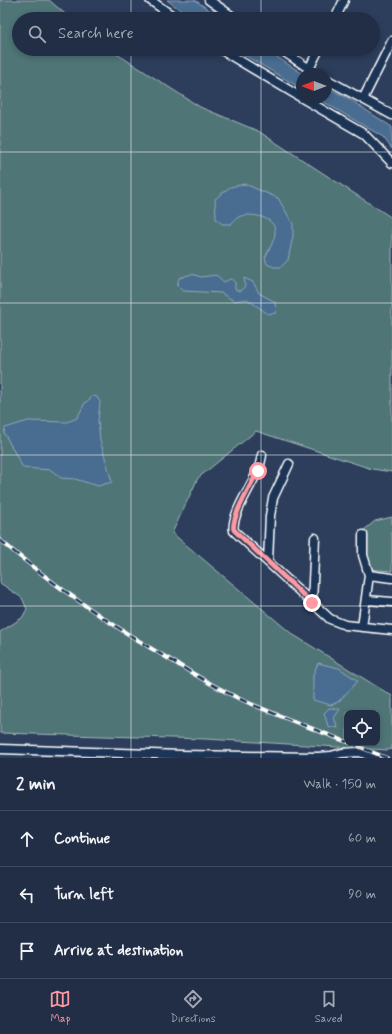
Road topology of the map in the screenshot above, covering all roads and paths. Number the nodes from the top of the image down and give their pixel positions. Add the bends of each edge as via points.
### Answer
1 (150, 0) edge
2 (208, 0) edge
3 (344, 0) edge
4 (167, 12) edge
5 (226, 12) edge
6 (338, 12) edge
7 (392, 41) edge
8 (232, 56) edge
9 (290, 56) edge
10 (316, 56) edge
11 (308, 68) edge
12 (310, 68) edge
13 (332, 82) edge
14 (296, 94) edge
15 (363, 99) junction
16 (315, 104) edge
17 (392, 115) edge
18 (392, 163) edge
19 (262, 455) dead end
20 (289, 464) dead end
21 (363, 535) dead end
22 (315, 538) dead end
23 (268, 561) junction
24 (369, 575) junction
25 (392, 578) edge
26 (366, 600) junction
27 (392, 602) edge
28 (312, 603) junction
29 (362, 627) junction
30 (392, 630) edge
31 (0, 749) edge
32 (35, 754) edge
33 (332, 757) edge
34 (375, 758) edge

1 - 4 street
2 - 5 street
3 - 6 street
7 - 15 street
8 - 14 street
9 - 11 street
10 - 12 street
13 - 15 street
15 - 17 street
16 - 18 street via 364,134
19 - 23 street via 258,471 233,526 234,530
20 - 23 street via 273,498
21 - 24 street via 363,555
22 - 28 street
23 - 28 street
24 - 25 street
24 - 26 street
26 - 27 street
26 - 29 street
28 - 29 street via 330,619 345,625
29 - 30 street
31 - 32 street
32 - 33 street
33 - 34 street via 342,753 360,752

